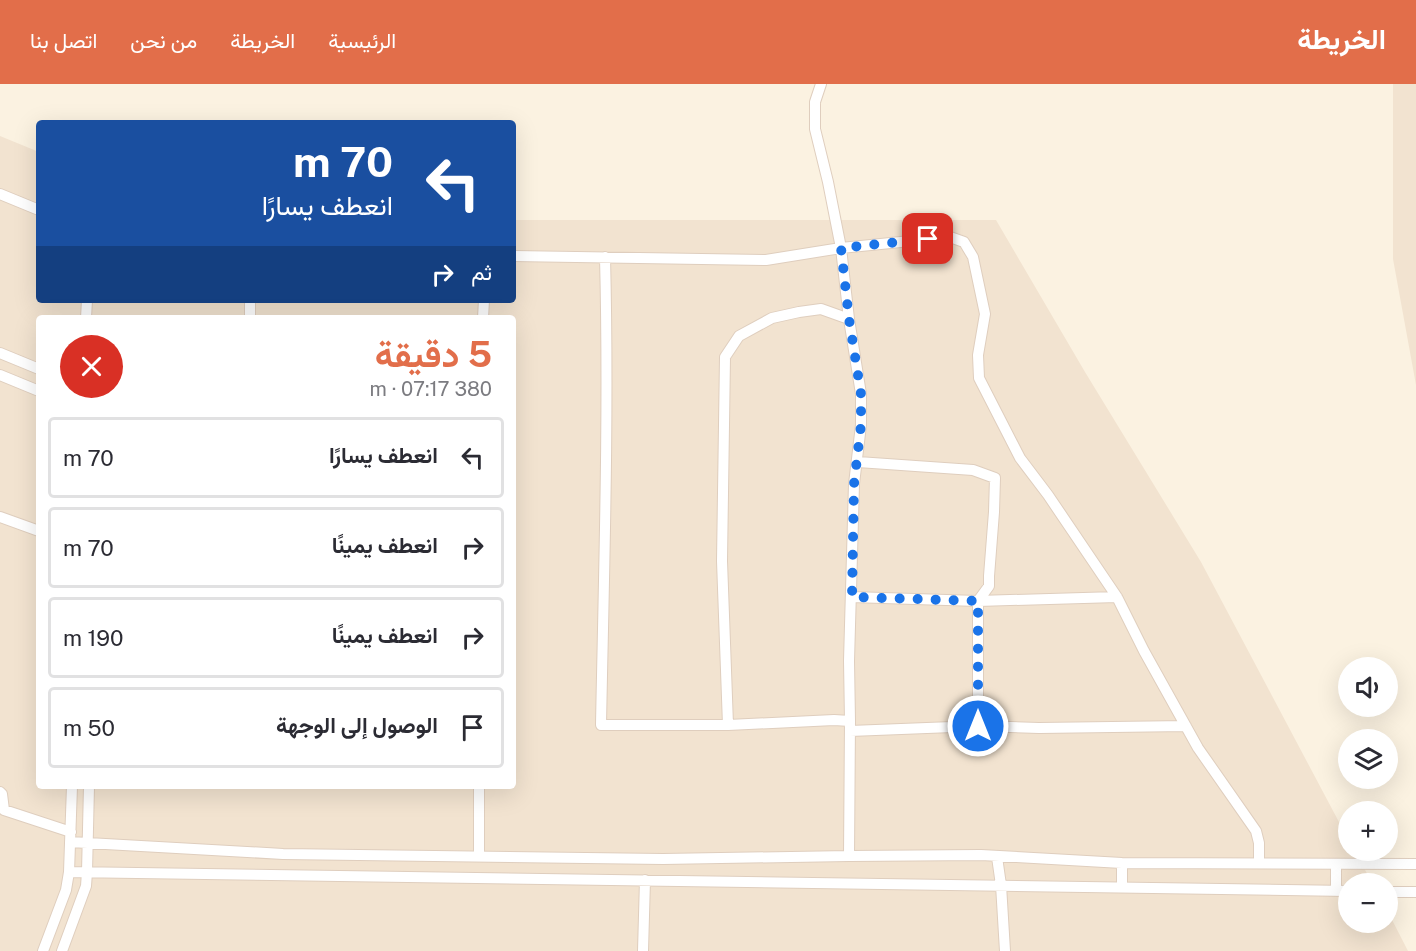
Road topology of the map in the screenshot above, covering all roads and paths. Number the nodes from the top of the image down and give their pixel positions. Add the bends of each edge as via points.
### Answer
1 (821, 84) edge
2 (0, 194) edge
3 (36, 209) edge
4 (841, 248) junction
5 (516, 256) edge
6 (605, 257) junction
7 (849, 319) junction
8 (0, 353) edge
9 (36, 368) edge
10 (0, 375) edge
11 (36, 390) edge
12 (858, 462) junction
13 (0, 517) edge
14 (36, 530) edge
15 (852, 597) junction
16 (1117, 597) junction
17 (978, 601) junction
18 (728, 725) junction
19 (850, 726) junction
20 (978, 726) junction
21 (1186, 726) junction
22 (72, 789) edge
23 (89, 789) edge
24 (479, 789) edge
25 (0, 792) edge
26 (70, 837) junction
27 (88, 843) junction
28 (479, 856) junction
29 (849, 856) junction
30 (997, 857) junction
31 (630, 859) junction
32 (1122, 863) junction
33 (1259, 863) junction
34 (1336, 864) junction
35 (1416, 864) edge
36 (69, 872) junction
37 (87, 872) junction
38 (632, 879) junction
39 (645, 880) junction
40 (1000, 885) junction
41 (1122, 887) junction
42 (1336, 891) joint
43 (1398, 892) edge
44 (1416, 892) edge
45 (43, 951) edge
46 (62, 951) edge
47 (643, 951) edge
48 (1005, 951) edge

1 - 4 street via 815,102 815,129
2 - 3 street
4 - 6 street via 766,260
4 - 7 street
4 - 16 street via 950,237 964,242 973,256 985,314 978,355 979,378 1020,458
5 - 6 street
6 - 18 street via 602,725
7 - 12 street via 861,394
7 - 18 street via 821,309 772,318 739,336 725,357 722,561
8 - 9 street
10 - 11 street
12 - 15 street via 854,484
12 - 17 street via 973,470 995,478 989,586
13 - 14 street
15 - 17 street
15 - 19 street
16 - 17 street
16 - 21 street
17 - 20 street
18 - 19 street via 834,720
19 - 20 street
19 - 29 street
20 - 21 street
21 - 33 street via 1256,831
22 - 26 street
23 - 27 street
24 - 28 street
25 - 26 street via 4,810
26 - 27 street
26 - 36 street
27 - 28 street via 284,854
27 - 37 street
28 - 31 street
29 - 30 street
29 - 31 street
30 - 32 street
30 - 40 street
31 - 38 street
32 - 33 street
32 - 41 street
33 - 34 street
34 - 35 street
34 - 42 street
36 - 37 street
36 - 45 street
37 - 38 street
37 - 46 street via 86,886
38 - 39 street
39 - 40 street
39 - 47 street
40 - 41 street
40 - 48 street
41 - 42 street
43 - 44 street

